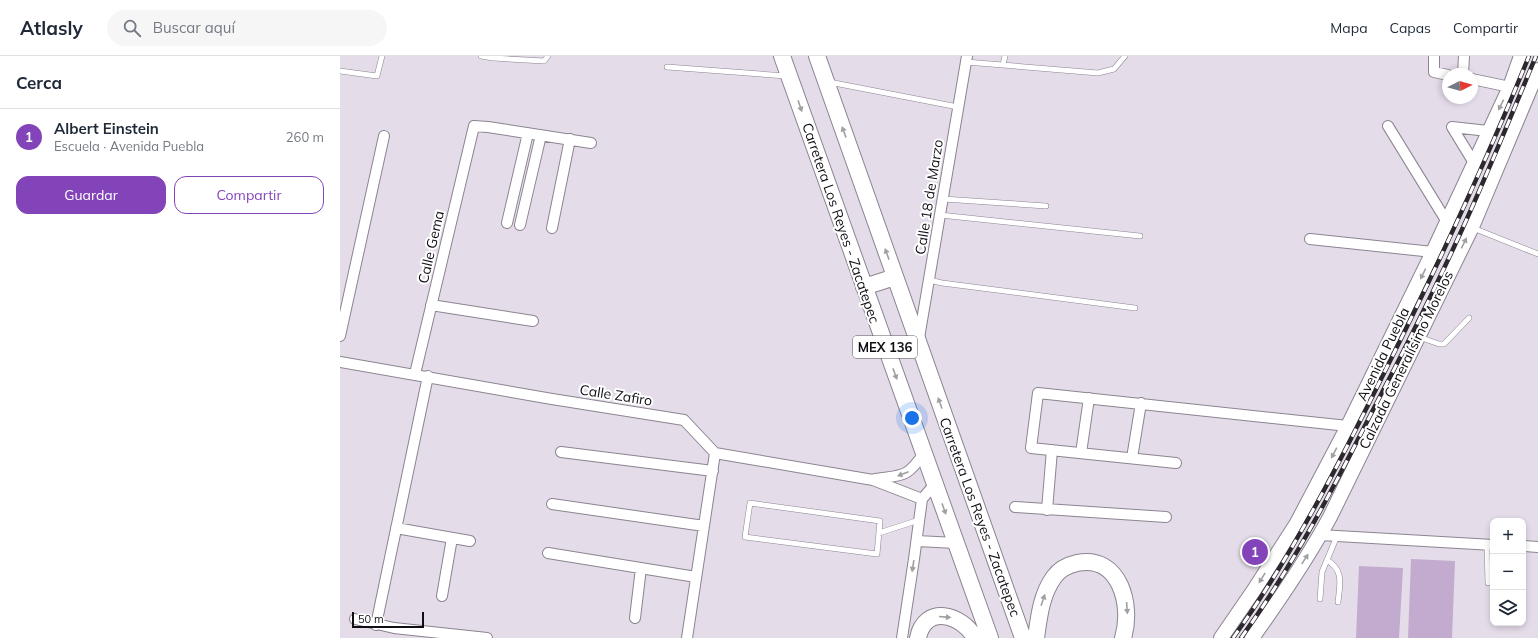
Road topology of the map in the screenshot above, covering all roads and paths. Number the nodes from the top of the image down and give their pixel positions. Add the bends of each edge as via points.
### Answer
1 (382, 56) edge
2 (481, 56) edge
3 (548, 56) edge
4 (782, 56) edge
5 (817, 56) edge
6 (1005, 56) edge
7 (1125, 56) edge
8 (1434, 56) edge
9 (1464, 56) edge
10 (1521, 56) edge
11 (966, 59) edge
12 (1003, 65) junction
13 (667, 67) dead end
14 (1463, 68) edge
15 (1538, 70) edge
16 (340, 71) edge
17 (1442, 73) edge
18 (789, 76) junction
19 (1478, 80) edge
20 (826, 82) junction
21 (1510, 87) junction
22 (958, 107) junction
23 (1388, 126) dead end
24 (1488, 131) junction
25 (528, 133) junction
26 (541, 135) junction
27 (384, 136) dead end
28 (570, 139) junction
29 (591, 142) dead end
30 (1474, 163) junction
31 (942, 199) junction
32 (1046, 206) dead end
33 (940, 215) junction
34 (1447, 222) junction
35 (507, 223) dead end
36 (520, 225) dead end
37 (1472, 227) junction
38 (552, 228) dead end
39 (1140, 236) dead end
40 (1310, 239) dead end
41 (1433, 252) junction
42 (1538, 254) edge
43 (895, 277) junction
44 (929, 280) junction
45 (864, 287) junction
46 (431, 305) junction
47 (1135, 308) dead end
48 (1469, 318) dead end
49 (533, 321) dead end
50 (340, 336) edge
51 (1418, 337) junction
52 (918, 342) junction
53 (340, 362) edge
54 (415, 374) junction
55 (428, 376) junction
56 (1089, 398) junction
57 (1141, 403) junction
58 (1348, 426) junction
59 (1052, 450) junction
60 (560, 452) dead end
61 (715, 453) junction
62 (924, 453) junction
63 (1081, 453) junction
64 (1132, 458) junction
65 (1176, 462) dead end
66 (713, 471) junction
67 (873, 480) junction
68 (935, 484) junction
69 (922, 499) junction
70 (552, 504) dead end
71 (1015, 507) dead end
72 (1047, 510) junction
73 (1166, 517) dead end
74 (919, 520) junction
75 (704, 526) junction
76 (396, 528) junction
77 (879, 533) junction
78 (1320, 535) junction
79 (1336, 536) junction
80 (452, 538) junction
81 (470, 541) dead end
82 (917, 541) junction
83 (956, 543) junction
84 (1490, 545) edge
85 (1526, 546) edge
86 (1538, 547) edge
87 (548, 553) dead end
88 (1327, 560) junction
89 (641, 568) junction
90 (696, 577) junction
91 (1488, 584) dead end
92 (442, 596) dead end
93 (1320, 599) dead end
94 (1338, 602) dead end
95 (635, 618) dead end
96 (354, 620) dead end
97 (376, 625) junction
98 (487, 638) edge
99 (687, 638) edge
100 (902, 638) edge
101 (918, 638) edge
102 (975, 638) edge
103 (990, 638) edge
104 (1023, 638) edge
105 (1036, 638) edge
106 (1123, 638) edge
107 (1221, 638) edge
108 (1252, 638) edge

1 - 16 lane via 377,76
2 - 3 lane via 544,61
4 - 18 main road, Carretera Los Reyes - Zacatepec / MEX 136
5 - 20 main road, Carretera Los Reyes - Zacatepec / MEX 136
6 - 12 lane
7 - 12 lane via 1114,69 1098,73
8 - 17 street via 1434,72
9 - 14 street
10 - 21 main road, Avenida Puebla
11 - 12 lane
11 - 22 street, Calle 18 de Marzo
13 - 18 lane
15 - 37 main road, Calzada Generalísimo Morelos
18 -> 45 main road, Carretera Los Reyes - Zacatepec / MEX 136
19 - 21 street
20 - 22 lane
43 -> 20 main road, Carretera Los Reyes - Zacatepec / MEX 136
21 -> 24 main road, Avenida Puebla
22 - 31 street, Calle 18 de Marzo
23 - 34 street
24 - 30 main road, Avenida Puebla
24 - 30 street via 1452,127
25 - 26 street
25 - 35 street
25 - 46 street, Calle Gema via 474,126
26 - 28 street
26 - 36 street
27 - 50 street
28 - 29 street
28 - 38 street
30 - 34 main road, Avenida Puebla
31 - 32 lane
31 - 33 street, Calle 18 de Marzo
33 - 39 lane
33 - 44 street, Calle 18 de Marzo
34 - 41 main road, Avenida Puebla
37 - 42 lane
51 -> 37 main road, Calzada Generalísimo Morelos
40 - 41 street
41 -> 58 main road, Avenida Puebla
43 - 45 main road
43 - 52 main road, Carretera Los Reyes - Zacatepec / MEX 136
44 - 47 lane
44 - 52 street, Calle 18 de Marzo
45 -> 62 main road, Carretera Los Reyes - Zacatepec / MEX 136
46 - 49 street
46 - 54 street, Calle Gema
48 - 51 lane via 1444,344
51 - 78 main road, Calzada Generalísimo Morelos
104 -> 52 main road, Carretera Los Reyes - Zacatepec / MEX 136
53 - 54 street, Calle Zafiro
54 - 55 street, Calle Zafiro
55 - 61 street, Calle Zafiro via 684,420
55 - 76 street
56 - 57 street
56 - 59 street via 1038,393 1031,448
56 - 63 street
57 - 58 street
57 - 64 street
58 -> 107 main road, Avenida Puebla via 1297,523
59 - 63 street
59 - 72 street
60 - 66 street
61 - 66 street
61 - 67 street
62 -> 67 street via 907,474
62 - 68 main road, Carretera Los Reyes - Zacatepec / MEX 136
63 - 64 street
64 - 65 street
66 - 75 street
67 - 69 street
68 - 69 street
68 -> 83 main road, Carretera Los Reyes - Zacatepec / MEX 136
69 - 74 street
70 - 75 street
71 - 72 street
72 - 73 street
74 - 77 lane
74 - 82 street
75 - 90 street
76 - 80 street
76 - 97 street
77 - 77 lane via 880,521 750,504 745,537 877,554
78 - 79 street
108 -> 78 main road, Calzada Generalísimo Morelos
79 - 84 street
79 - 88 lane
80 - 81 street
80 - 92 street
82 - 83 street
82 -> 100 street
83 - 103 main road, Carretera Los Reyes - Zacatepec / MEX 136
84 - 91 lane
85 - 86 street
87 - 89 street
88 - 93 lane via 1322,572
88 - 94 lane via 1334,564 1340,576
89 - 90 street
89 - 95 street
90 - 99 street
96 - 97 street
97 - 98 street
101 -> 102 main road via 925,622 944,616 958,621 970,630
105 -> 106 main road via 1041,605 1054,578 1065,567 1087,562 1105,567 1122,588 1127,603

